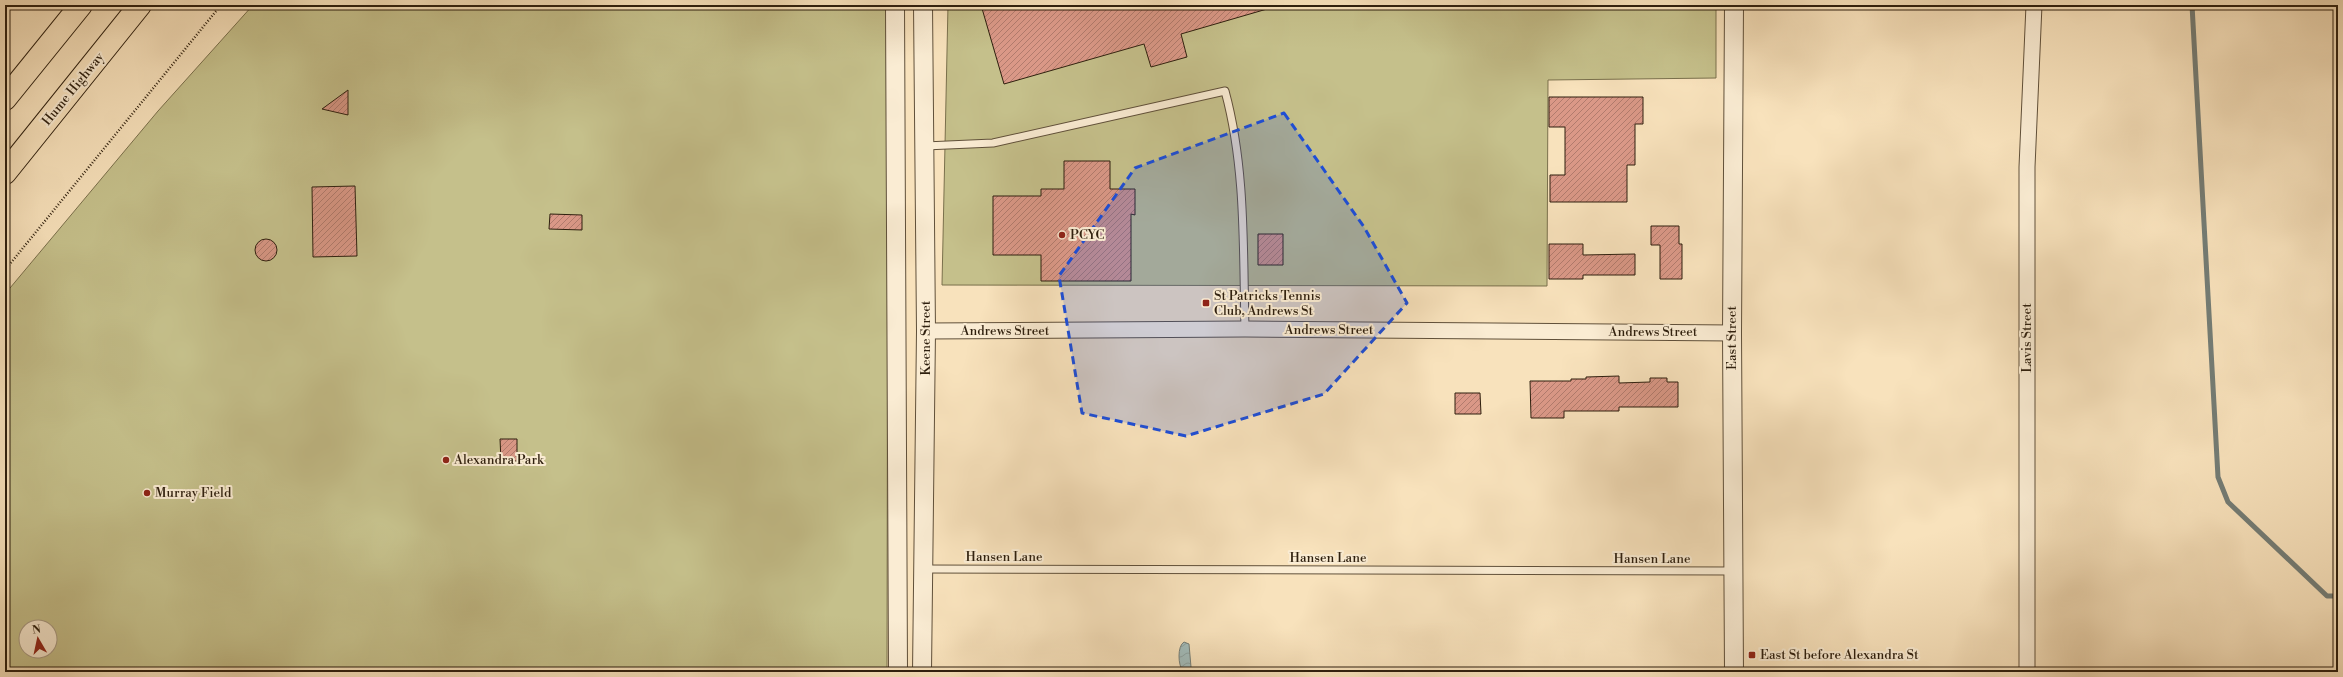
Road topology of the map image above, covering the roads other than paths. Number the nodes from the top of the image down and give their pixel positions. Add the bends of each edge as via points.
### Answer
1 (81, 5) edge
2 (140, 5) edge
3 (895, 5) edge
4 (923, 5) edge
5 (1734, 5) edge
6 (2034, 5) edge
7 (5, 99) edge
8 (925, 146) junction
9 (5, 173) edge
10 (1245, 329) junction
11 (926, 331) junction
12 (896, 332) junction
13 (1732, 333) junction
14 (923, 569) junction
15 (1733, 571) junction
16 (898, 672) edge
17 (922, 672) edge
18 (1734, 672) edge
19 (2027, 672) edge

1 - 7 highway
2 - 9 highway, Hume Highway
3 - 12 street
4 - 8 street, Keene Street
5 - 13 street, East Street
6 - 19 street, Lavis Street via 2027,167
8 - 10 lane via 993,143 1225,91 1232,117 1242,196
8 - 11 street, Keene Street
10 - 11 street, Andrews Street
10 - 13 street, Andrews Street
11 - 12 street
11 - 14 street, Keene Street
12 - 16 street
13 - 15 street, East Street
14 - 15 lane, Hansen Lane
14 - 17 street, Keene Street
15 - 18 street, East Street

